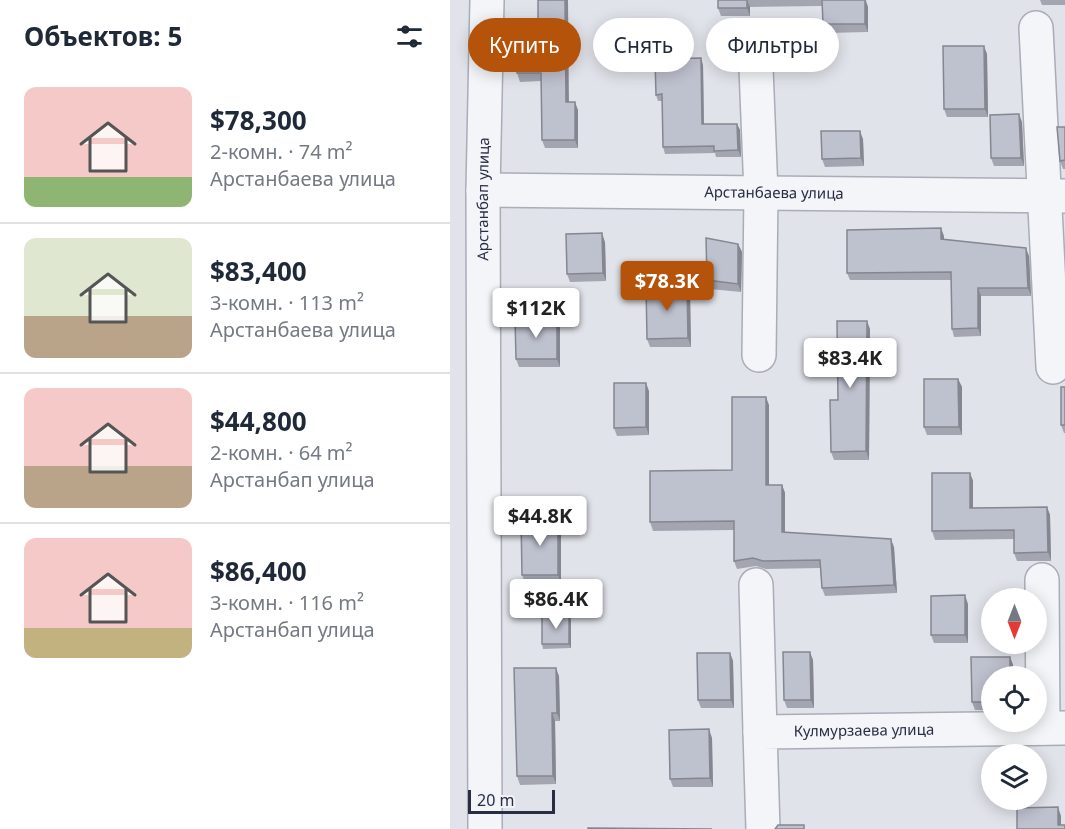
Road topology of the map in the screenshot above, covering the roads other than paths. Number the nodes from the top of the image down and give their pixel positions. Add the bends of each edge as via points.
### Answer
1 (486, 0) edge
2 (1036, 28) dead end
3 (756, 72) edge
4 (483, 190) junction
5 (761, 193) junction
6 (1055, 196) edge
7 (759, 355) dead end
8 (1053, 367) dead end
9 (1042, 580) dead end
10 (756, 585) dead end
11 (1054, 728) edge
12 (760, 732) junction
13 (485, 829) edge
14 (763, 829) edge

1 - 4 street, Арстанбап улица
2 - 6 street
3 - 5 street
4 - 5 street, Арстанбаева улица
4 - 13 street, Арстанбап улица
5 - 6 street, Арстанбаева улица
5 - 7 street
6 - 8 street
9 - 11 street
10 - 12 street
11 - 12 street, Кулмурзаева улица
12 - 14 street

